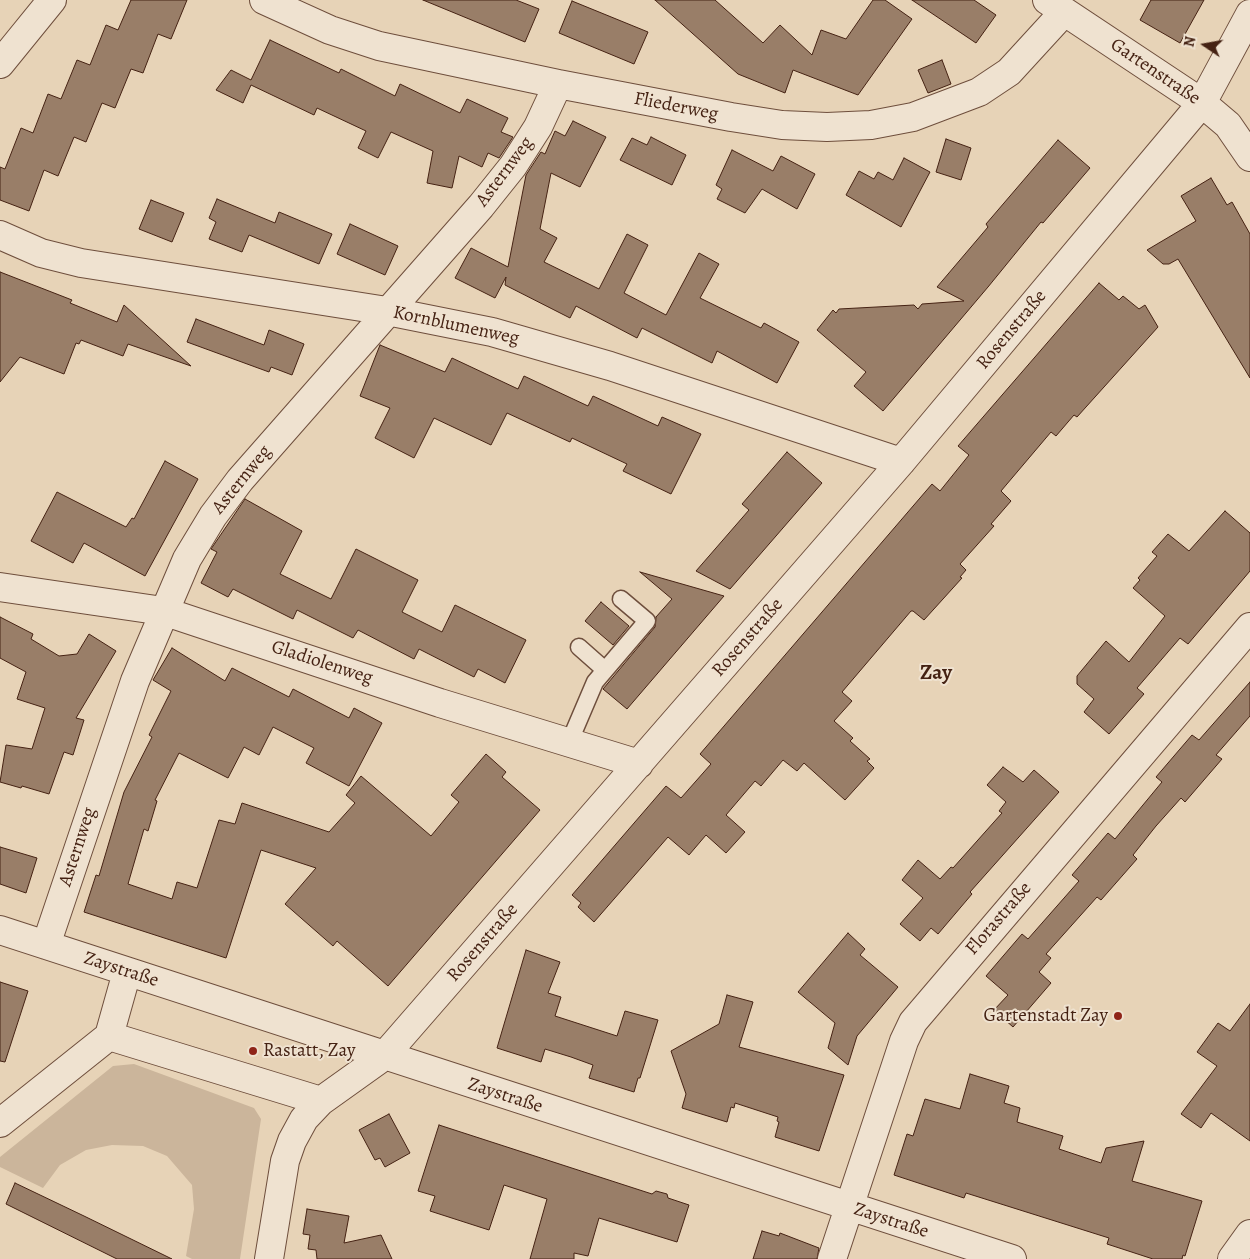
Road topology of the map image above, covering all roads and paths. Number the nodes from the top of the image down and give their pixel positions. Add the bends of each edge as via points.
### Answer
1 (52, 0) edge
2 (264, 0) edge
3 (1055, 6) edge
4 (1250, 14) edge
5 (0, 64) edge
6 (558, 84) junction
7 (1202, 103) junction
8 (1250, 157) edge
9 (0, 235) edge
10 (387, 311) junction
11 (901, 462) junction
12 (0, 587) edge
13 (621, 599) dead end
14 (164, 611) junction
15 (1250, 627) edge
16 (579, 647) dead end
17 (605, 670) junction
18 (569, 742) junction
19 (639, 764) junction
20 (0, 930) edge
21 (46, 945) junction
22 (128, 972) junction
23 (109, 1036) junction
24 (384, 1056) junction
25 (321, 1101) junction
26 (0, 1123) edge
27 (849, 1208) junction
28 (1250, 1234) edge
29 (269, 1259) edge
30 (832, 1259) edge
31 (1012, 1259) edge
32 (1232, 1259) edge

1 - 5 street
2 - 6 street, Fliederweg via 330,30 379,46
3 - 6 street, Fliederweg via 1009,72 980,92 912,117 871,125 782,125
3 - 7 street, Gartenstraße
4 - 7 street, Rosenstraße
6 - 10 street, Asternweg via 538,127 513,166
7 - 8 street, Gartenstraße via 1228,125
7 - 11 street, Rosenstraße
9 - 10 street, Kornblumenweg via 41,253 81,263
10 - 11 street, Kornblumenweg via 552,348
10 - 14 street, Asternweg via 240,480 213,516 187,559
11 - 19 street, Rosenstraße
12 - 14 street, Gladiolenweg
13 - 17 lane via 647,621
14 - 18 street, Gladiolenweg via 440,703
14 - 21 street, Asternweg via 135,681
15 - 27 street, Florastraße via 913,1022
16 - 17 lane
17 - 18 lane via 595,682
18 - 19 street, Gladiolenweg
19 - 24 street, Rosenstraße
20 - 21 street, Zaystraße
21 - 22 street, Zaystraße
22 - 23 street
22 - 24 street, Zaystraße
23 - 25 street
23 - 26 street
24 - 25 street, Rosenstraße
24 - 27 street, Zaystraße
25 - 29 street, Rosenstraße via 304,1120 288,1154
27 - 30 street, Florastraße
27 - 31 street, Zaystraße
28 - 32 street

